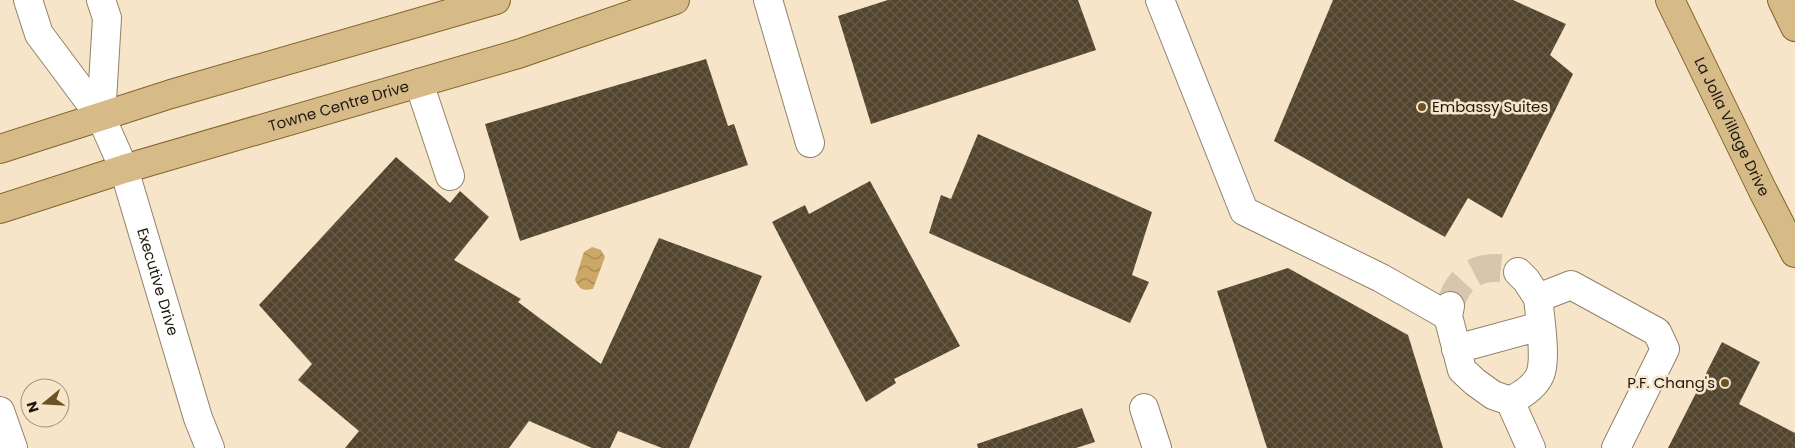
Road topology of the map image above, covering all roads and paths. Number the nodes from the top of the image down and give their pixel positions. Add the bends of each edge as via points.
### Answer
1 (28, 0) edge
2 (101, 0) edge
3 (496, 0) edge
4 (674, 0) edge
5 (768, 0) edge
6 (1160, 0) edge
7 (1670, 0) edge
8 (1782, 0) edge
9 (1795, 27) edge
10 (419, 83) junction
11 (101, 117) junction
12 (810, 143) dead end
13 (0, 149) edge
14 (124, 169) junction
15 (450, 176) dead end
16 (0, 209) edge
17 (1795, 253) edge
18 (1518, 272) tunnel mouth
19 (1538, 298) junction
20 (1541, 326) junction
21 (1456, 349) junction
22 (1510, 401) junction
23 (1144, 408) dead end
24 (0, 411) edge
25 (13, 448) edge
26 (210, 448) edge
27 (1157, 448) edge
28 (1531, 448) edge
29 (1616, 448) edge

1 - 11 street, Executive Drive via 39,34
2 - 11 street, Executive Drive via 107,18
3 - 11 main road
4 - 10 main road, Towne Centre Drive via 518,54
5 - 12 street
6 - 21 street via 1244,210 1449,311
7 - 17 main road, La Jolla Village Drive
8 - 9 main road
10 - 14 main road, Towne Centre Drive
10 - 15 street
11 - 13 main road
11 - 14 street, Executive Drive
14 - 16 main road, Towne Centre Drive
14 - 26 street, Executive Drive via 198,418
18 - 19 street
19 - 20 street
19 - 29 street via 1571,285 1657,332 1664,350
20 - 21 street
20 - 22 street via 1541,373 1526,393
21 - 22 street via 1462,370 1493,395
22 - 28 street
23 - 27 street
24 - 25 street

